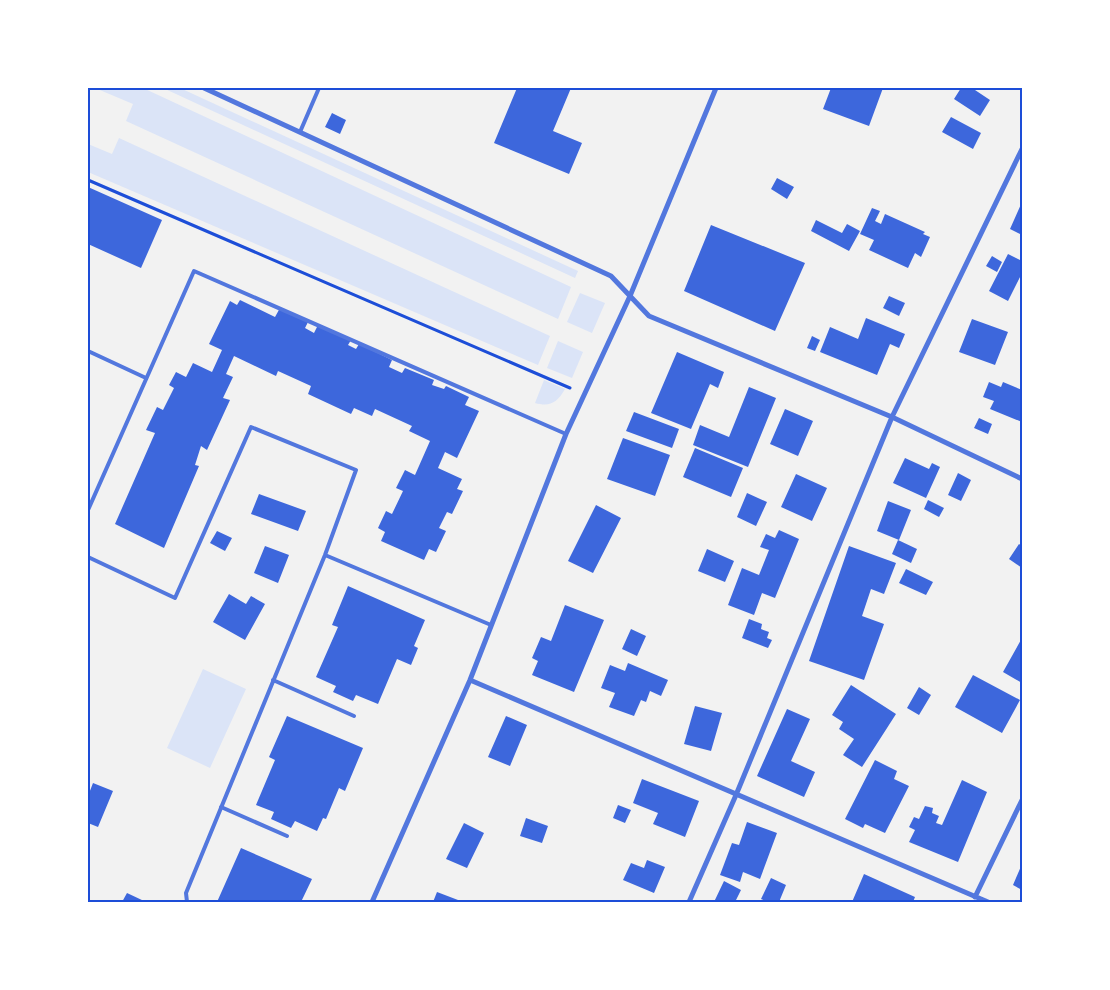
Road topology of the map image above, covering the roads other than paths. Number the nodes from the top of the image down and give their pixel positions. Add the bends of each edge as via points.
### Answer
1 (204, 88) edge
2 (319, 88) edge
3 (716, 88) edge
4 (300, 132) junction
5 (1022, 149) edge
6 (630, 296) junction
7 (88, 351) edge
8 (146, 378) junction
9 (892, 417) junction
10 (566, 434) junction
11 (1022, 479) edge
12 (88, 510) edge
13 (325, 554) junction
14 (88, 557) edge
15 (491, 625) junction
16 (273, 680) junction
17 (470, 680) junction
18 (354, 716) dead end
19 (736, 795) junction
20 (1022, 800) edge
21 (221, 807) junction
22 (287, 836) dead end
23 (975, 897) junction
24 (187, 902) edge
25 (372, 902) edge
26 (689, 902) edge
27 (988, 902) edge

1 - 4 street
2 - 4 lane
3 - 6 street
4 - 6 street via 611,276
5 - 9 street
6 - 9 street via 649,316
6 - 10 street
7 - 8 lane
8 - 10 lane via 194,271
8 - 12 lane
9 - 11 street
9 - 19 street
10 - 15 street
13 - 14 lane via 356,470 251,427 175,598
13 - 15 lane
13 - 16 lane
15 - 17 street
16 - 18 lane
16 - 21 lane
17 - 19 street
17 - 25 street
19 - 23 street
19 - 26 street
20 - 23 street
21 - 22 lane
21 - 24 lane via 186,893
23 - 27 street

